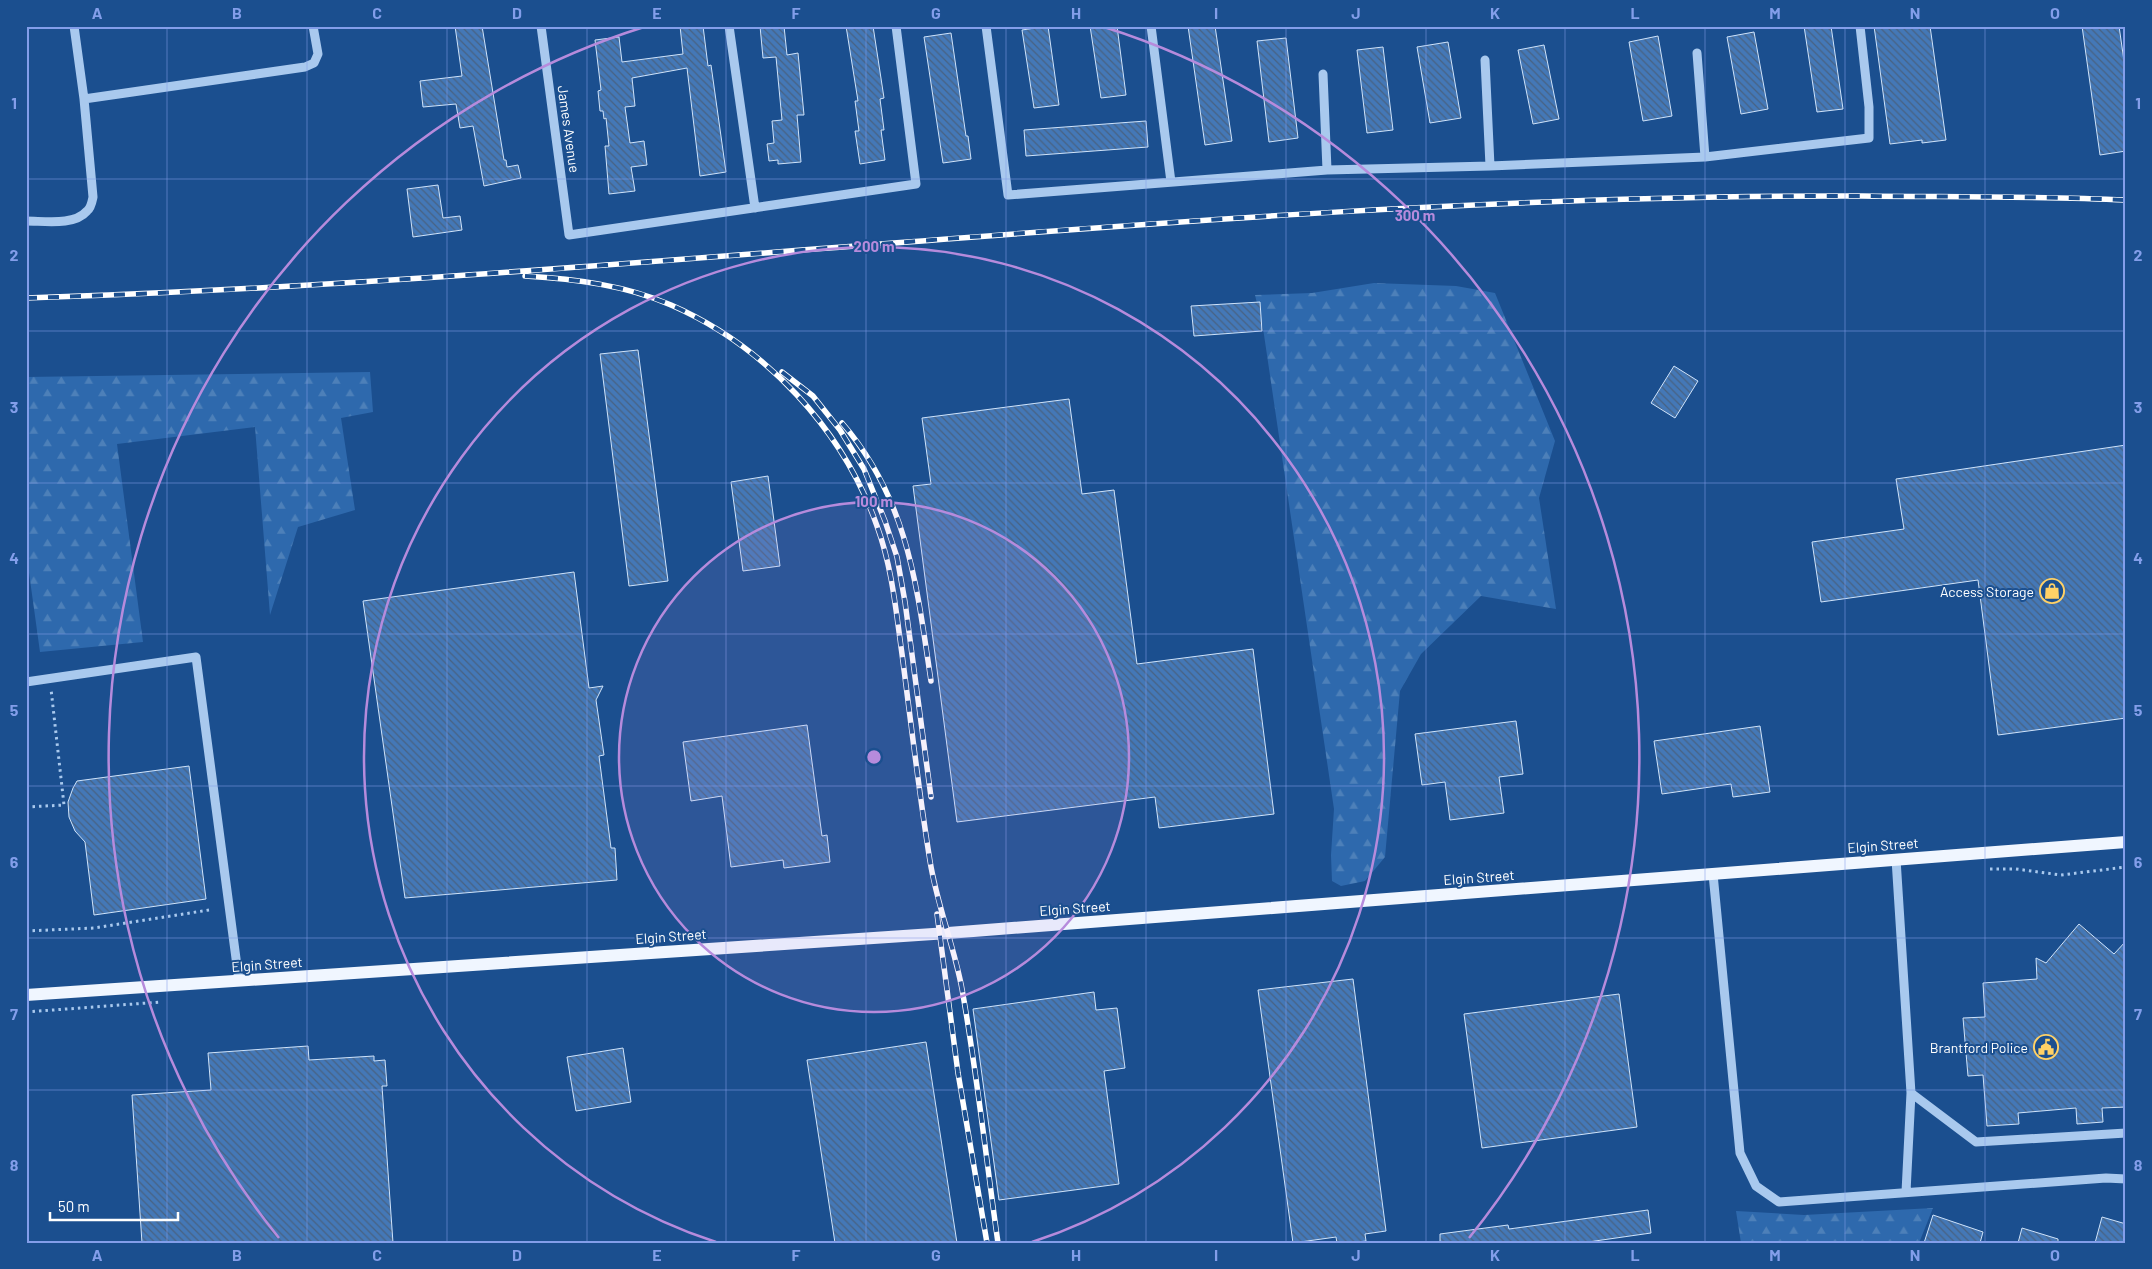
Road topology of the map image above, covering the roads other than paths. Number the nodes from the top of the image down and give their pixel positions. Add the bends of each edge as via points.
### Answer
1 (74, 26) edge
2 (313, 26) edge
3 (541, 26) edge
4 (730, 26) edge
5 (896, 26) edge
6 (986, 26) edge
7 (1151, 26) edge
8 (1860, 26) edge
9 (1697, 52) dead end
10 (1485, 60) dead end
11 (1323, 74) dead end
12 (84, 99) junction
13 (1705, 157) junction
14 (1490, 166) junction
15 (1326, 170) junction
16 (1171, 182) junction
17 (755, 208) junction
18 (26, 222) edge
19 (26, 682) edge
20 (2126, 842) edge
21 (1896, 859) junction
22 (1713, 874) junction
23 (240, 981) junction
24 (26, 995) edge
25 (1911, 1093) junction
26 (2126, 1133) edge
27 (2126, 1179) edge
28 (1906, 1192) junction

1 - 12 street
2 - 12 street via 318,54 314,63 305,66
3 - 17 street, James Avenue via 569,235
4 - 17 street
5 - 17 street via 916,184
6 - 16 street via 1008,195
7 - 16 street
8 - 13 street via 1869,138
9 - 13 street
10 - 14 street
11 - 15 street
12 - 18 street via 93,197 89,210 79,218
13 - 14 street
14 - 15 street
15 - 16 street
19 - 23 street via 196,657
20 - 21 main road, Elgin Street
21 - 22 main road, Elgin Street
21 - 25 street
22 - 23 main road, Elgin Street via 948,933
22 - 28 street via 1740,1153 1756,1186 1779,1202
23 - 24 main road, Elgin Street
25 - 26 street via 1976,1142
25 - 28 street
27 - 28 street

